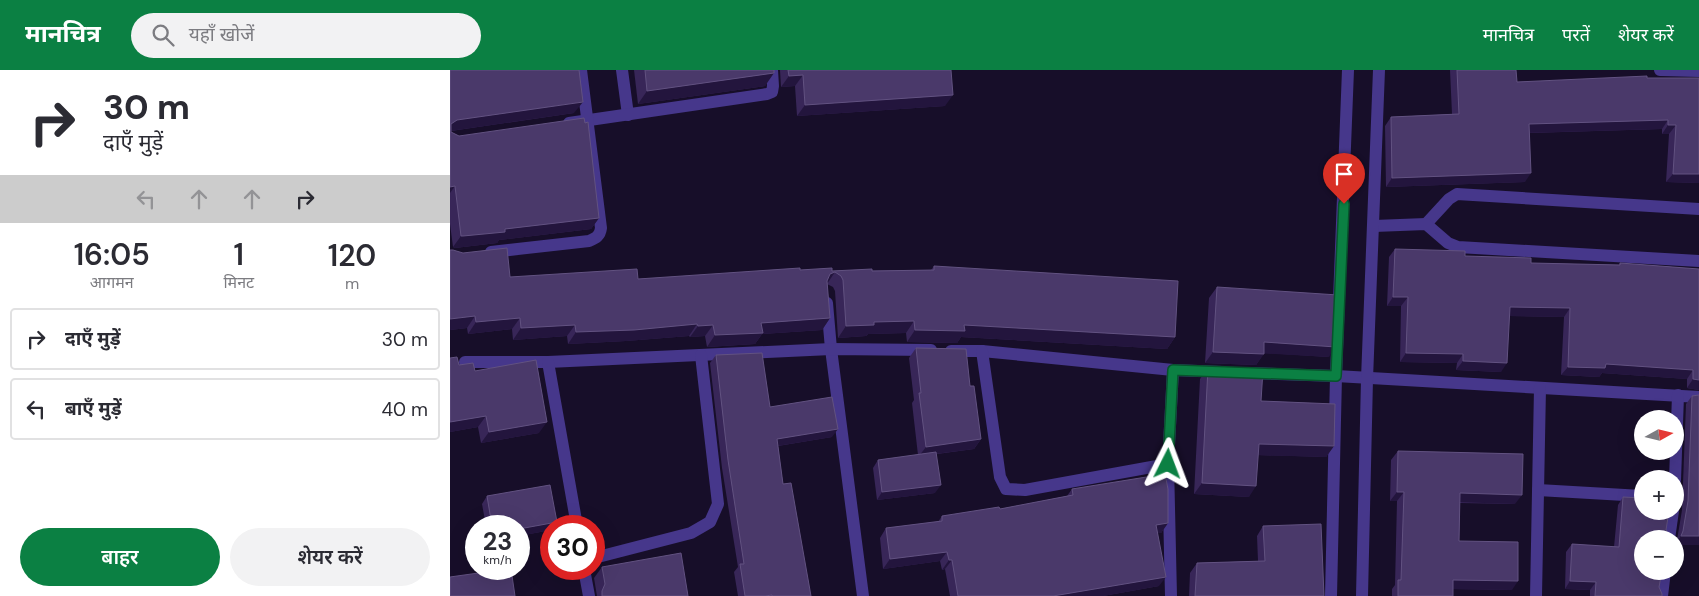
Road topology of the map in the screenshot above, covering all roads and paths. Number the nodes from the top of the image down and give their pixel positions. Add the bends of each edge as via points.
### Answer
1 (581, 70) edge
2 (622, 70) edge
3 (772, 70) edge
4 (1348, 70) edge
5 (1379, 70) edge
6 (1660, 70) edge
7 (1683, 70) edge
8 (1699, 71) edge
9 (628, 115) junction
10 (588, 120) junction
11 (559, 124) edge
12 (1699, 209) edge
13 (1426, 224) junction
14 (1374, 226) junction
15 (483, 253) edge
16 (1699, 260) edge
17 (827, 292) edge
18 (831, 349) junction
19 (982, 351) junction
20 (701, 355) junction
21 (465, 362) edge
22 (548, 362) junction
23 (1173, 370) junction
24 (1336, 376) junction
25 (1367, 379) junction
26 (1540, 388) junction
27 (1678, 395) junction
28 (1699, 397) edge
29 (1168, 464) junction
30 (1675, 470) edge
31 (1538, 490) junction
32 (1634, 496) edge
33 (575, 515) edge
34 (605, 555) edge
35 (586, 580) edge
36 (1664, 580) edge
37 (589, 596) edge
38 (862, 596) edge
39 (1171, 596) edge
40 (1331, 596) edge
41 (1362, 596) edge
42 (1536, 596) edge
43 (1662, 596) edge

1 - 10 street
2 - 9 street
3 - 9 street via 772,92 767,94
4 - 24 street
5 - 14 street
6 - 7 street
7 - 8 street
9 - 10 street
10 - 11 street
10 - 15 street via 602,228 600,234 589,241
12 - 13 street via 1457,194
13 - 14 street
13 - 16 street via 1448,243 1458,247
14 - 25 street
17 - 18 street
18 - 19 street
18 - 20 street
18 - 38 street
19 - 23 street
19 - 29 street via 1000,477 1006,489 1025,490
20 - 22 street
20 - 34 street via 718,504 710,522 691,533
21 - 22 street
22 - 33 street
23 - 24 street
23 - 29 street
24 - 25 street
24 - 40 street
25 - 26 street
25 - 41 street
26 - 27 street
26 - 31 street
27 - 28 street
27 - 30 street
29 - 39 street
31 - 32 street
31 - 42 street
35 - 37 street
36 - 43 street

